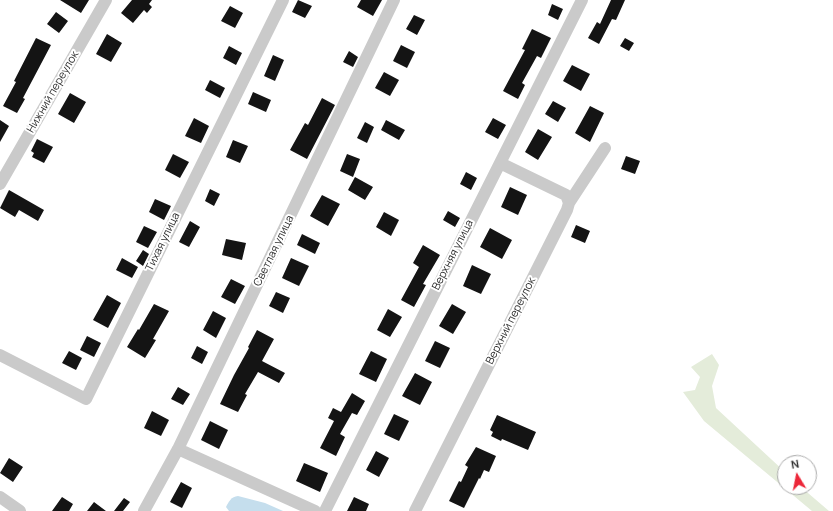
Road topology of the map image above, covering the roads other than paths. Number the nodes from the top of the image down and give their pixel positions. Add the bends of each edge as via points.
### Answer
1 (106, 0) edge
2 (283, 0) edge
3 (394, 0) edge
4 (582, 0) edge
5 (605, 148) dead end
6 (500, 162) junction
7 (0, 184) edge
8 (569, 203) junction
9 (0, 355) edge
10 (178, 449) junction
11 (0, 497) edge
12 (20, 511) edge
13 (144, 511) edge
14 (315, 511) edge
15 (325, 511) edge
16 (414, 511) edge

1 - 7 street, Нижний переулок
2 - 9 street, Тихая улица via 86,399
3 - 10 street, Светлая улица
4 - 6 street, Верхняя улица
5 - 8 street, Верхний переулок
6 - 8 street via 566,195
6 - 15 street, Верхняя улица
8 - 16 street, Верхний переулок
10 - 13 street, Светлая улица
10 - 14 street
11 - 12 street

